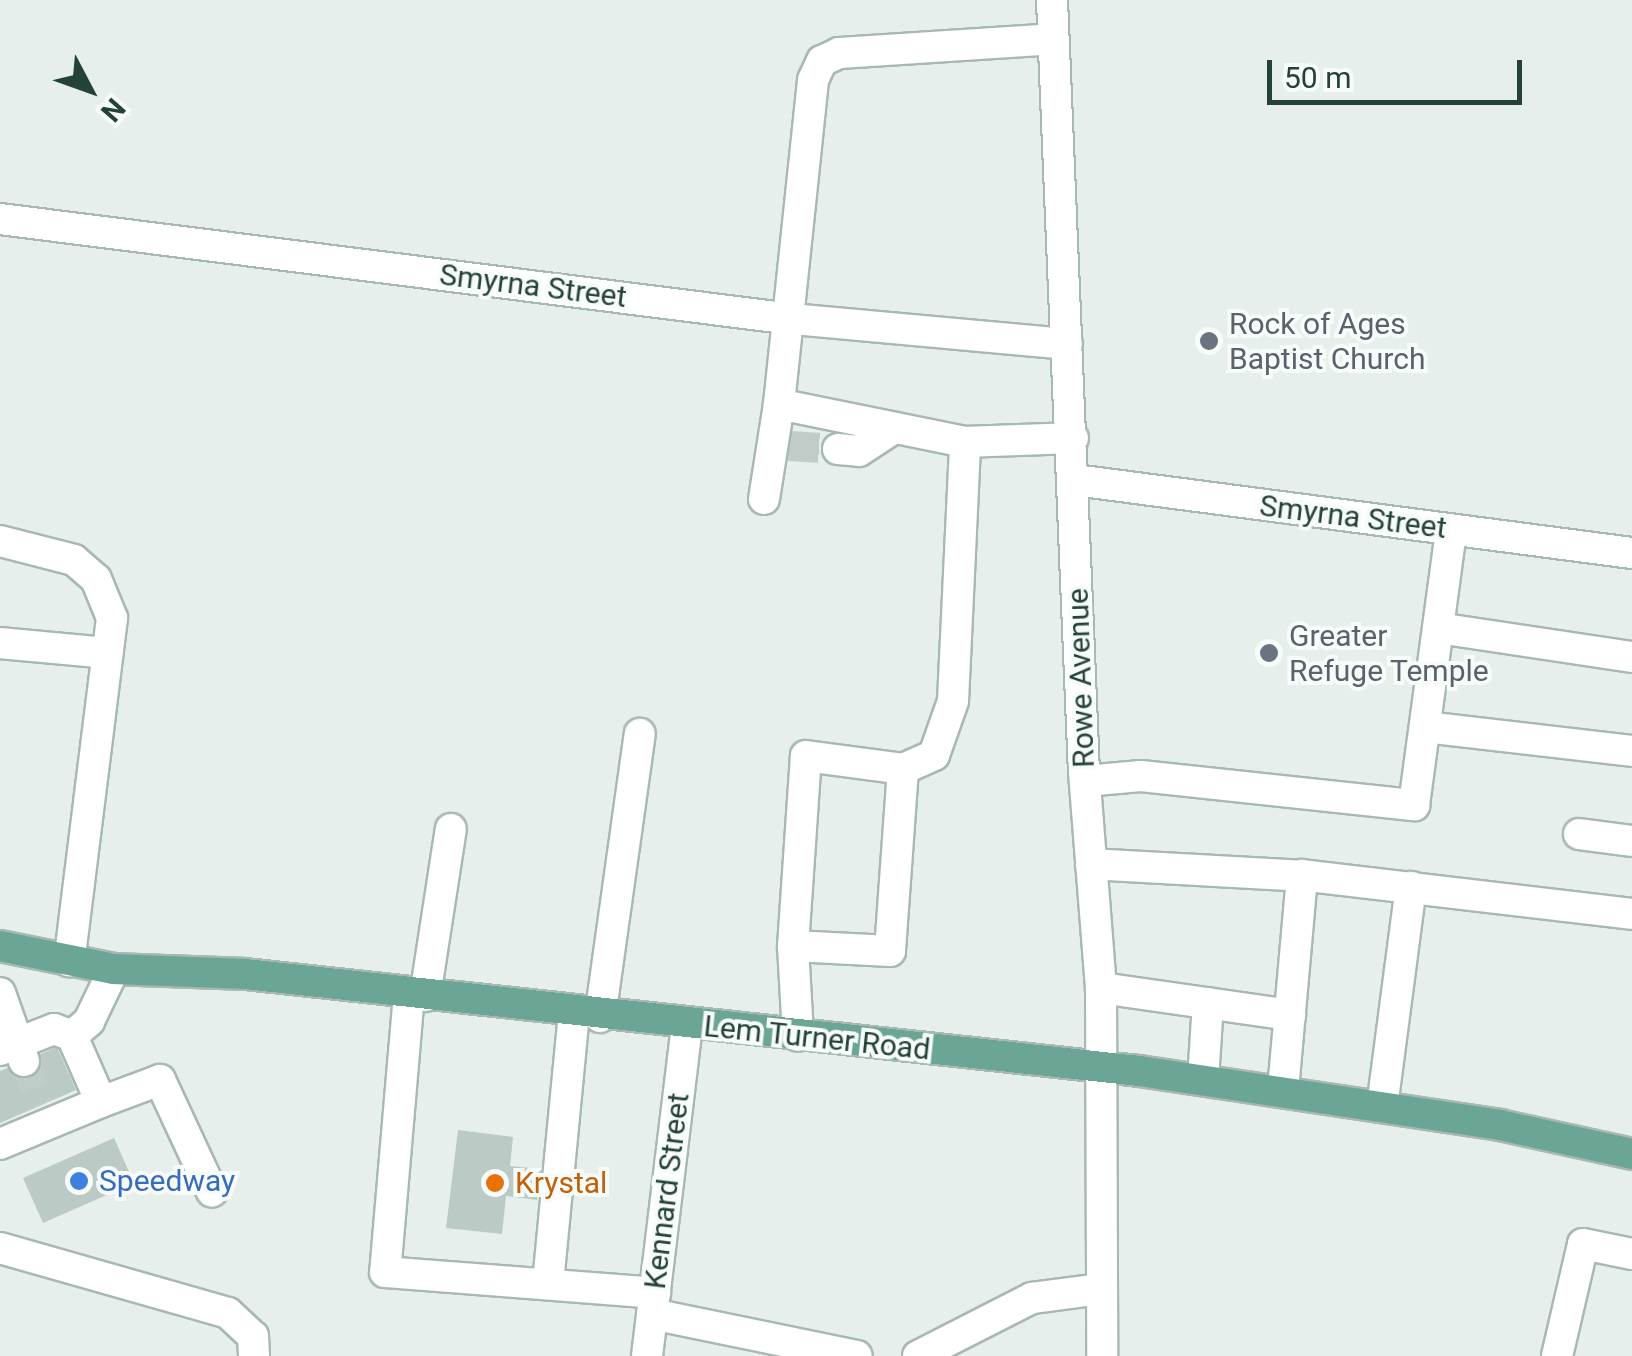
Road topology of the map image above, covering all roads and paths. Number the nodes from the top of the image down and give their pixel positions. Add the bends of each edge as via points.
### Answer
1 (1052, 0) edge
2 (1054, 39) junction
3 (0, 219) edge
4 (792, 319) junction
5 (1067, 344) junction
6 (779, 404) junction
7 (894, 428) junction
8 (1073, 438) junction
9 (964, 442) junction
10 (838, 450) tunnel mouth
11 (1075, 480) junction
12 (764, 499) dead end
13 (1452, 530) junction
14 (0, 541) edge
15 (1632, 553) edge
16 (1438, 628) junction
17 (0, 643) edge
18 (108, 652) junction
19 (1632, 658) edge
20 (1425, 726) junction
21 (640, 734) dead end
22 (1632, 751) edge
23 (903, 769) junction
24 (1084, 781) junction
25 (451, 829) dead end
26 (1579, 834) dead end
27 (1632, 841) edge
28 (1092, 864) junction
29 (1302, 875) junction
30 (1411, 888) junction
31 (1632, 914) edge
32 (0, 946) edge
33 (793, 946) junction
34 (69, 960) junction
35 (114, 969) junction
36 (1101, 988) junction
37 (0, 993) edge
38 (417, 995) junction
39 (1208, 1003) junction
40 (587, 1015) junction
41 (1290, 1015) junction
42 (687, 1026) junction
43 (72, 1036) junction
44 (798, 1036) junction
45 (13, 1051) edge
46 (1103, 1067) junction
47 (1203, 1080) junction
48 (1284, 1090) junction
49 (102, 1102) junction
50 (1382, 1106) junction
51 (2, 1136) edge
52 (1632, 1154) edge
53 (212, 1192) dead end
54 (0, 1248) edge
55 (1632, 1254) edge
56 (548, 1283) junction
57 (1101, 1289) junction
58 (653, 1304) junction
59 (848, 1355) edge
60 (254, 1356) edge
61 (646, 1356) edge
62 (918, 1356) edge
63 (1102, 1356) edge
64 (1557, 1356) edge

1 - 2 street, Rowe Avenue
2 - 4 street via 839,53 822,60 813,80
2 - 5 street, Rowe Avenue
3 - 4 street, Smyrna Street
4 - 5 street, Smyrna Street
4 - 6 street
5 - 8 street, Rowe Avenue
6 - 7 street
6 - 12 street via 781,445
7 - 9 street
7 - 10 street via 859,450
8 - 9 street
8 - 11 street, Rowe Avenue
9 - 23 street via 953,700 934,755
11 - 13 street, Smyrna Street
11 - 24 street, Rowe Avenue
13 - 15 street, Smyrna Street
13 - 16 street
14 - 18 street via 58,552 96,580 112,618
16 - 19 street
16 - 20 street
17 - 18 street
18 - 34 street
20 - 22 street
20 - 24 street via 1414,805 1141,776
21 - 40 street
23 - 33 street via 890,951
23 - 33 street via 806,756
24 - 28 street, Rowe Avenue
25 - 38 street
26 - 27 street
28 - 29 street
28 - 36 street, Rowe Avenue
29 - 30 street
29 - 41 street
30 - 31 street
30 - 50 street
32 - 34 main road, Lem Turner Road
33 - 44 street
34 - 35 main road, Lem Turner Road
35 - 38 main road, Lem Turner Road via 245,974
35 - 43 street via 89,1021
36 - 39 street
36 - 46 street, Rowe Avenue
37 - 45 street
38 - 40 main road, Lem Turner Road
38 - 56 street via 385,1272
39 - 41 street
39 - 47 street
40 - 42 main road, Lem Turner Road
40 - 56 street
41 - 48 street
42 - 44 main road, Lem Turner Road
42 - 58 street, Kennard Street
43 - 45 street via 54,1029
43 - 49 street
44 - 46 main road, Lem Turner Road
46 - 47 main road, Lem Turner Road
46 - 57 street, Rowe Avenue
47 - 48 main road, Lem Turner Road
48 - 50 main road, Lem Turner Road
49 - 51 street via 47,1113
49 - 53 street via 160,1080
50 - 52 main road, Lem Turner Road
54 - 60 street via 228,1313 253,1336
55 - 64 street via 1583,1244
56 - 58 street
57 - 62 street via 1032,1298
57 - 63 street, Rowe Avenue
58 - 59 street
58 - 61 street, Kennard Street

